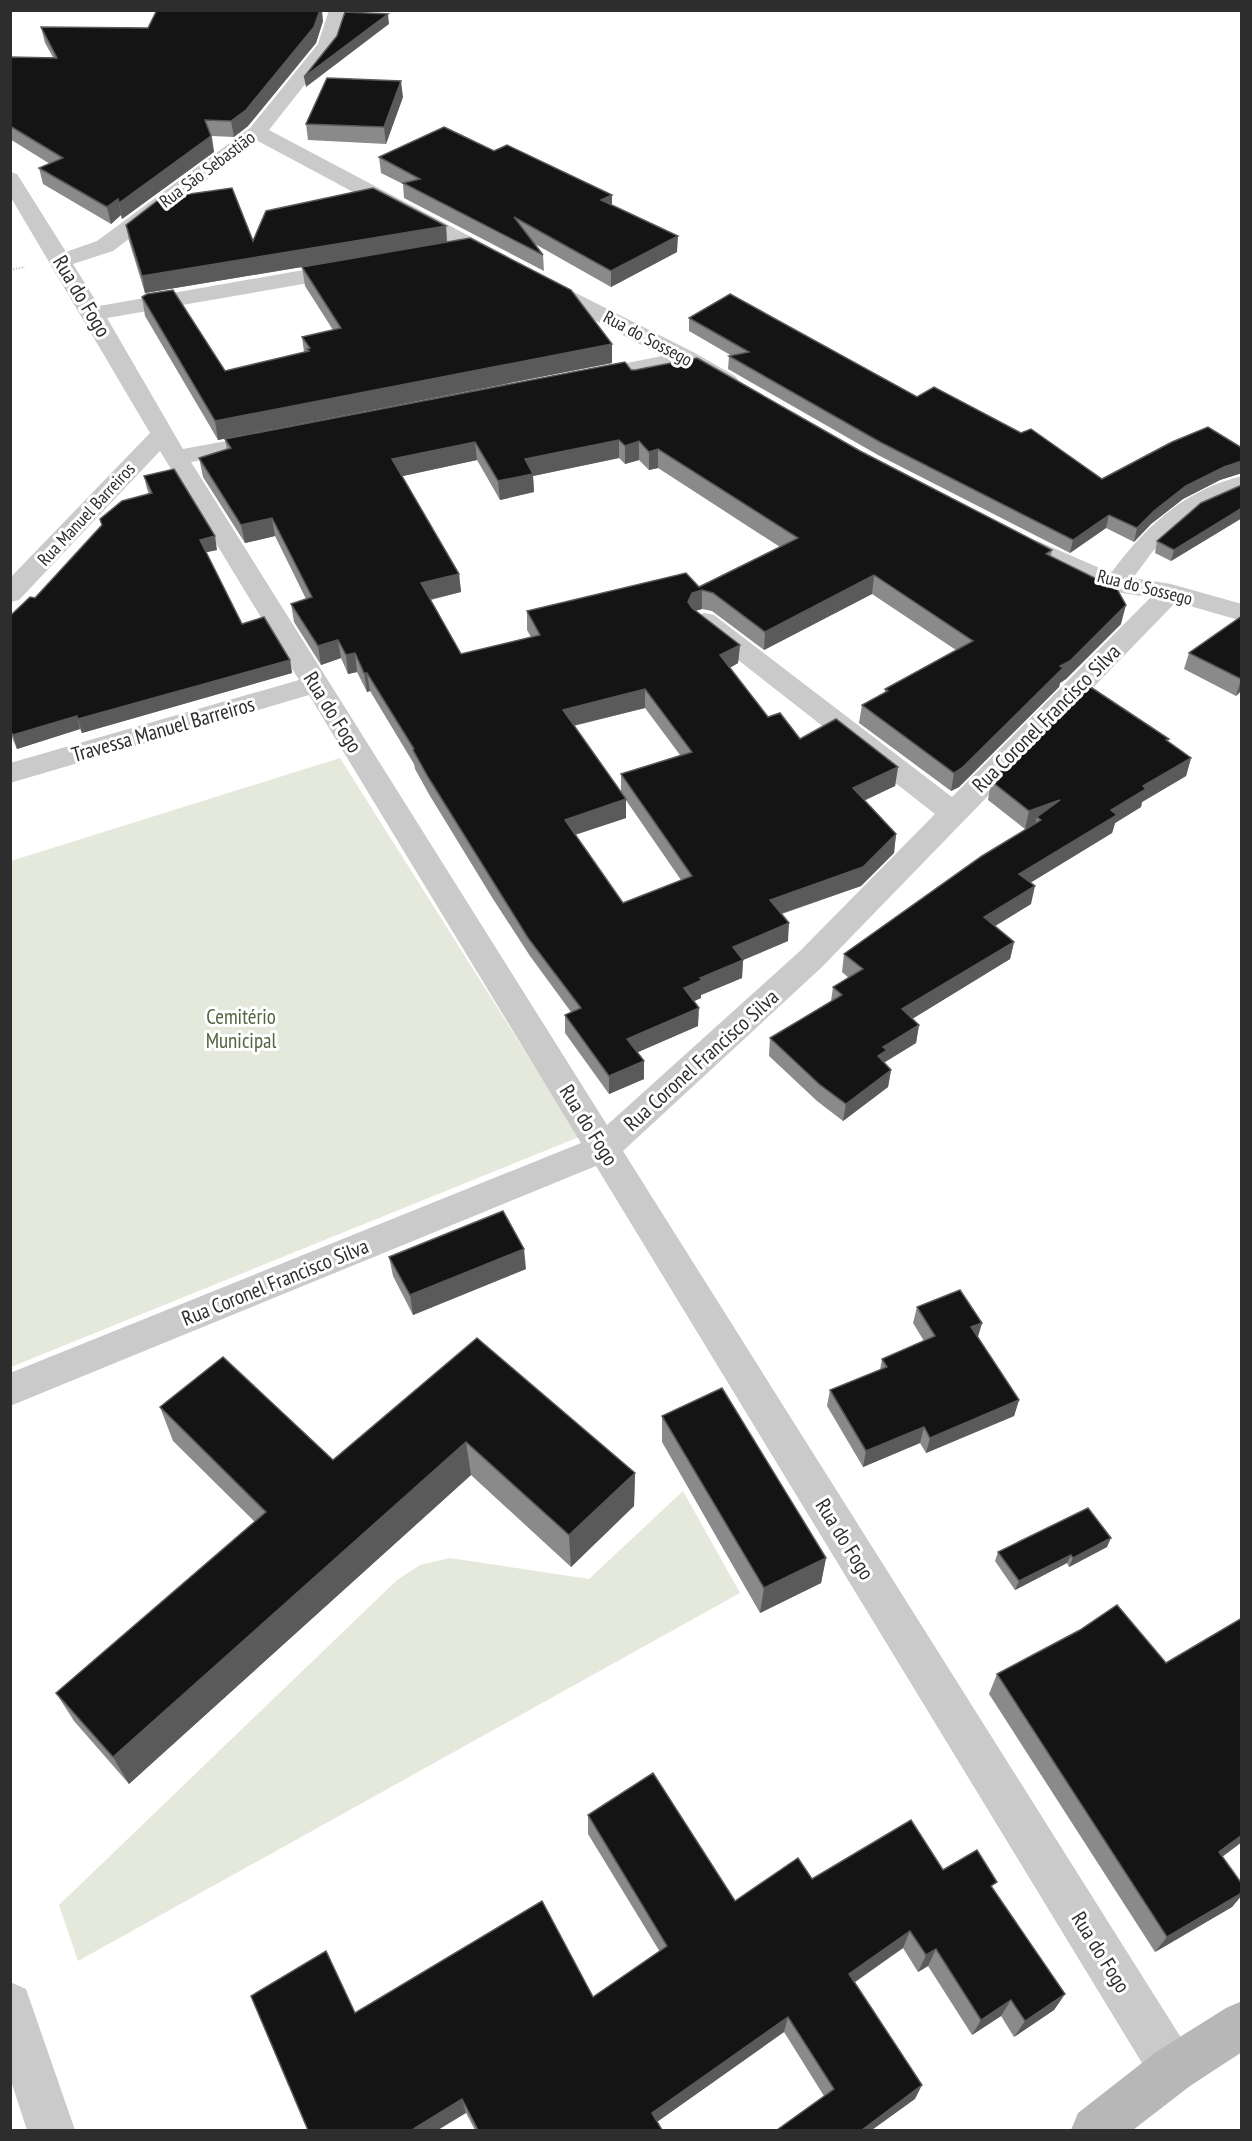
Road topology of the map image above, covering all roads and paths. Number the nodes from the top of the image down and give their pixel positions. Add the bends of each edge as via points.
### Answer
1 (338, 10) edge
2 (257, 132) junction
3 (10, 178) edge
4 (473, 247) junction
5 (439, 253) edge
6 (62, 261) junction
7 (370, 265) edge
8 (93, 314) junction
9 (687, 358) junction
10 (559, 383) edge
11 (747, 393) edge
12 (292, 435) edge
13 (169, 446) junction
14 (1242, 483) edge
15 (1013, 538) edge
16 (1116, 584) junction
17 (1171, 592) junction
18 (10, 594) edge
19 (1242, 613) edge
20 (702, 619) edge
21 (315, 684) junction
22 (10, 773) edge
23 (952, 812) junction
24 (604, 1148) junction
25 (10, 1390) edge
26 (10, 2005) edge
27 (1242, 2024) edge
28 (1173, 2069) junction
29 (51, 2130) edge
30 (1095, 2130) edge

1 - 2 street, Rua São Sebastião via 327,45
2 - 4 street, Rua do Sossego
2 - 6 street, Rua São Sebastião via 105,246
3 - 6 street, Rua do Fogo
4 - 5 street
4 - 9 street, Rua do Sossego
6 - 8 street, Rua do Fogo
7 - 8 street
8 - 13 street, Rua do Fogo
9 - 10 street
9 - 11 street, Rua do Sossego
12 - 13 street
13 - 18 street, Rua Manuel Barreiros
13 - 21 street, Rua do Fogo
14 - 16 street via 1188,507 1144,546
15 - 16 street, Rua do Sossego
16 - 17 street, Rua do Sossego
17 - 19 street, Rua do Sossego
17 - 23 street, Rua Coronel Francisco Silva
20 - 23 street
21 - 22 street, Travessa Manuel Barreiros
21 - 24 street, Rua do Fogo
23 - 24 street, Rua Coronel Francisco Silva via 811,958
24 - 25 street, Rua Coronel Francisco Silva
24 - 28 street, Rua do Fogo
26 - 29 street
27 - 28 main road
28 - 30 main road

